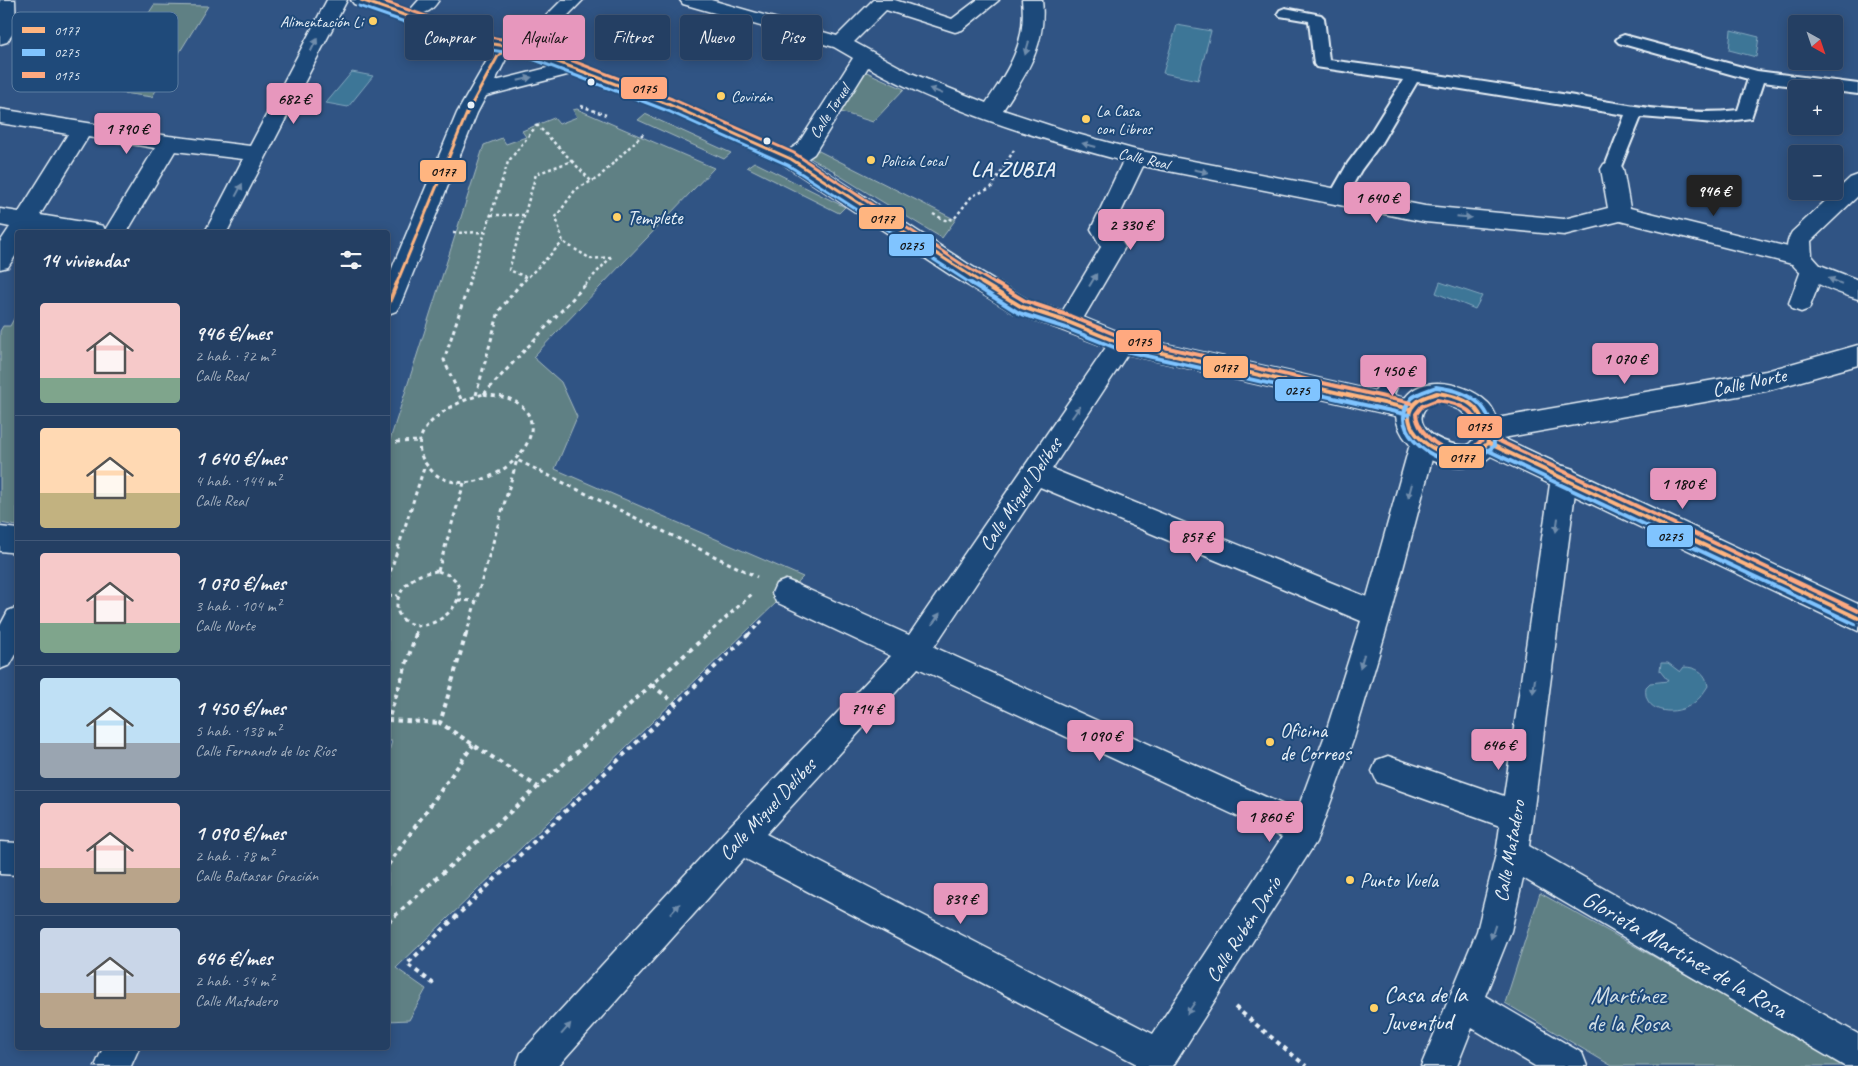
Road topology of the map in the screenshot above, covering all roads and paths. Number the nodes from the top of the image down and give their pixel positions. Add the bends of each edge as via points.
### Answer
1 (5, 0) edge
2 (337, 0) edge
3 (398, 0) edge
4 (573, 0) edge
5 (690, 0) edge
6 (989, 0) edge
7 (1032, 0) edge
8 (364, 1) edge
9 (883, 2) edge
10 (425, 10) edge
11 (1285, 13) dead end
12 (555, 15) edge
13 (0, 38) edge
14 (1624, 40) dead end
15 (840, 43) junction
16 (503, 45) edge
17 (503, 54) edge
18 (864, 57) junction
19 (554, 60) edge
20 (574, 67) junction
21 (1414, 76) junction
22 (1757, 76) junction
23 (1858, 89) edge
24 (478, 92) junction
25 (581, 106) dead end
26 (1635, 111) junction
27 (990, 114) junction
28 (606, 115) dead end
29 (0, 116) edge
30 (1029, 126) junction
31 (82, 129) junction
32 (645, 132) dead end
33 (170, 143) junction
34 (258, 154) junction
35 (1136, 157) junction
36 (790, 159) junction
37 (572, 161) junction
38 (1612, 169) joint
39 (592, 182) junction
40 (1857, 186) edge
41 (1338, 198) junction
42 (927, 211) dead end
43 (1620, 213) junction
44 (491, 215) junction
45 (524, 215) junction
46 (0, 217) edge
47 (24, 221) junction
48 (19, 230) edge
49 (82, 230) edge
50 (117, 230) edge
51 (217, 230) edge
52 (447, 232) dead end
53 (485, 232) junction
54 (15, 236) edge
55 (563, 242) junction
56 (0, 261) edge
57 (1806, 265) junction
58 (526, 277) junction
59 (1858, 290) edge
60 (390, 300) edge
61 (1800, 303) dead end
62 (1068, 322) junction
63 (1122, 344) junction
64 (1858, 355) edge
65 (1390, 378) dead end
66 (484, 394) junction
67 (476, 395) junction
68 (461, 399) junction
69 (1381, 402) junction
70 (1410, 410) junction
71 (1489, 436) junction
72 (421, 441) junction
73 (396, 442) dead end
74 (1423, 444) junction
75 (517, 460) junction
76 (425, 465) junction
77 (1034, 473) junction
78 (1564, 477) junction
79 (464, 483) junction
80 (0, 539) edge
81 (15, 541) edge
82 (438, 571) junction
83 (390, 574) edge
84 (780, 590) junction
85 (390, 595) edge
86 (398, 596) junction
87 (458, 600) junction
88 (475, 601) junction
89 (1376, 614) junction
90 (1858, 618) edge
91 (15, 626) edge
92 (418, 626) junction
93 (914, 652) junction
94 (0, 654) edge
95 (652, 685) junction
96 (676, 704) junction
97 (390, 714) edge
98 (390, 720) edge
99 (440, 723) junction
100 (473, 745) junction
101 (1388, 770) dead end
102 (538, 787) junction
103 (1516, 816) junction
104 (1305, 831) junction
105 (740, 838) junction
106 (1512, 854) junction
107 (0, 858) edge
108 (15, 859) edge
109 (390, 862) edge
110 (390, 920) edge
111 (434, 984) dead end
112 (1207, 984) junction
113 (1465, 1004) junction
114 (120, 1050) edge
115 (1858, 1054) edge
116 (1155, 1061) edge
117 (113, 1066) edge
118 (534, 1066) edge
119 (1306, 1066) edge
120 (1440, 1066) edge
121 (1569, 1066) edge

1 - 13 street via 6,29
34 -> 2 street
3 - 10 street
4 - 12 street
5 - 15 street, Calle Real
6 - 9 street via 955,26
7 -> 27 street via 1031,35 1023,62
8 - 10 street
9 - 15 street
10 - 16 street via 481,42
11 - 21 lane via 1316,18 1322,64
14 - 22 lane
15 - 18 street, Calle Real
17 - 24 street via 498,56
27 -> 18 street, Calle Real via 904,78
18 - 36 street, Calle Teruel via 806,149
19 - 20 street
24 -> 20 street
20 - 36 street
21 - 26 lane
21 - 41 lane via 1354,166
22 - 23 lane
22 - 26 lane via 1745,114 1715,118
24 - 60 street via 461,125
25 - 28 path
26 - 38 lane
27 - 30 street, Calle Real
29 - 31 street
35 -> 30 street, Calle Real
30 - 42 path via 991,188 972,196 954,219 945,220
31 - 33 street
31 - 47 street
32 - 39 path
33 - 34 street
33 - 50 street
51 -> 34 street
35 -> 41 street, Calle Real
62 -> 35 street via 1112,247 1102,229
36 - 62 street via 1014,302
37 - 39 path
37 - 44 path via 537,125 508,162
37 - 45 path via 536,174
38 - 43 street
39 - 55 path via 576,189 556,217
40 - 57 street via 1800,238
41 -> 43 street, Calle Real via 1425,214 1564,227
43 - 57 street, Calle Real
44 - 45 path
44 - 53 path
45 - 58 path via 509,270
46 - 47 street
47 - 48 street
47 - 49 street
52 - 53 path
53 - 68 path via 444,360
54 - 56 street
55 - 58 path
55 - 66 path via 591,259 611,257
59 -> 57 street, Calle Real
57 - 61 street
58 - 67 path via 500,311
62 - 63 street
63 - 69 street
77 -> 63 street, Calle Miguel Delibes
64 - 71 street, Calle Norte via 1766,381
65 - 69 lane
66 - 67 path
66 - 75 path via 500,395 524,408 530,420 531,433 527,447
67 - 68 path
68 - 72 path via 435,417 425,428
69 - 70 street
70 - 71 street via 1421,397 1441,392 1464,398 1482,412
70 - 74 street via 1409,421
71 - 74 street via 1472,455 1448,456
71 - 78 street
72 - 73 path
72 - 76 path
74 -> 89 street, Calle Rubén Darío
75 - 79 path via 502,472
75 - 84 path
75 - 88 path
76 - 79 path via 448,480
76 - 83 path
77 - 89 street
93 -> 77 street, Calle Miguel Delibes
78 - 90 street
78 -> 103 street, Calle Matadero
79 - 82 path
80 - 81 street
82 - 86 path via 410,580
82 - 87 path via 454,577 460,591
84 - 93 street
84 - 95 path
84 - 96 path
85 - 86 path
86 - 92 path via 396,604 402,619
87 - 88 path
87 - 92 path via 446,616
88 - 99 path
89 -> 104 street, Calle Rubén Darío via 1339,738
91 - 94 street
92 - 97 path
93 - 104 street
93 - 105 street, Calle Miguel Delibes
95 - 96 path
95 - 102 path
96 - 111 path via 406,964
98 - 99 path
99 - 100 path
100 - 102 path
100 - 109 path
101 - 103 street
102 - 110 path
103 - 106 street, Calle Matadero
104 - 112 street, Calle Rubén Darío
105 - 116 street
118 -> 105 street, Calle Miguel Delibes
106 -> 113 street, Calle Matadero via 1494,931
106 - 115 street, Glorieta Martínez de la Rosa
107 - 108 street
112 -> 116 street, Calle Rubén Darío
112 - 119 path
113 - 120 street, Calle Matadero
113 - 121 street
114 - 117 street

